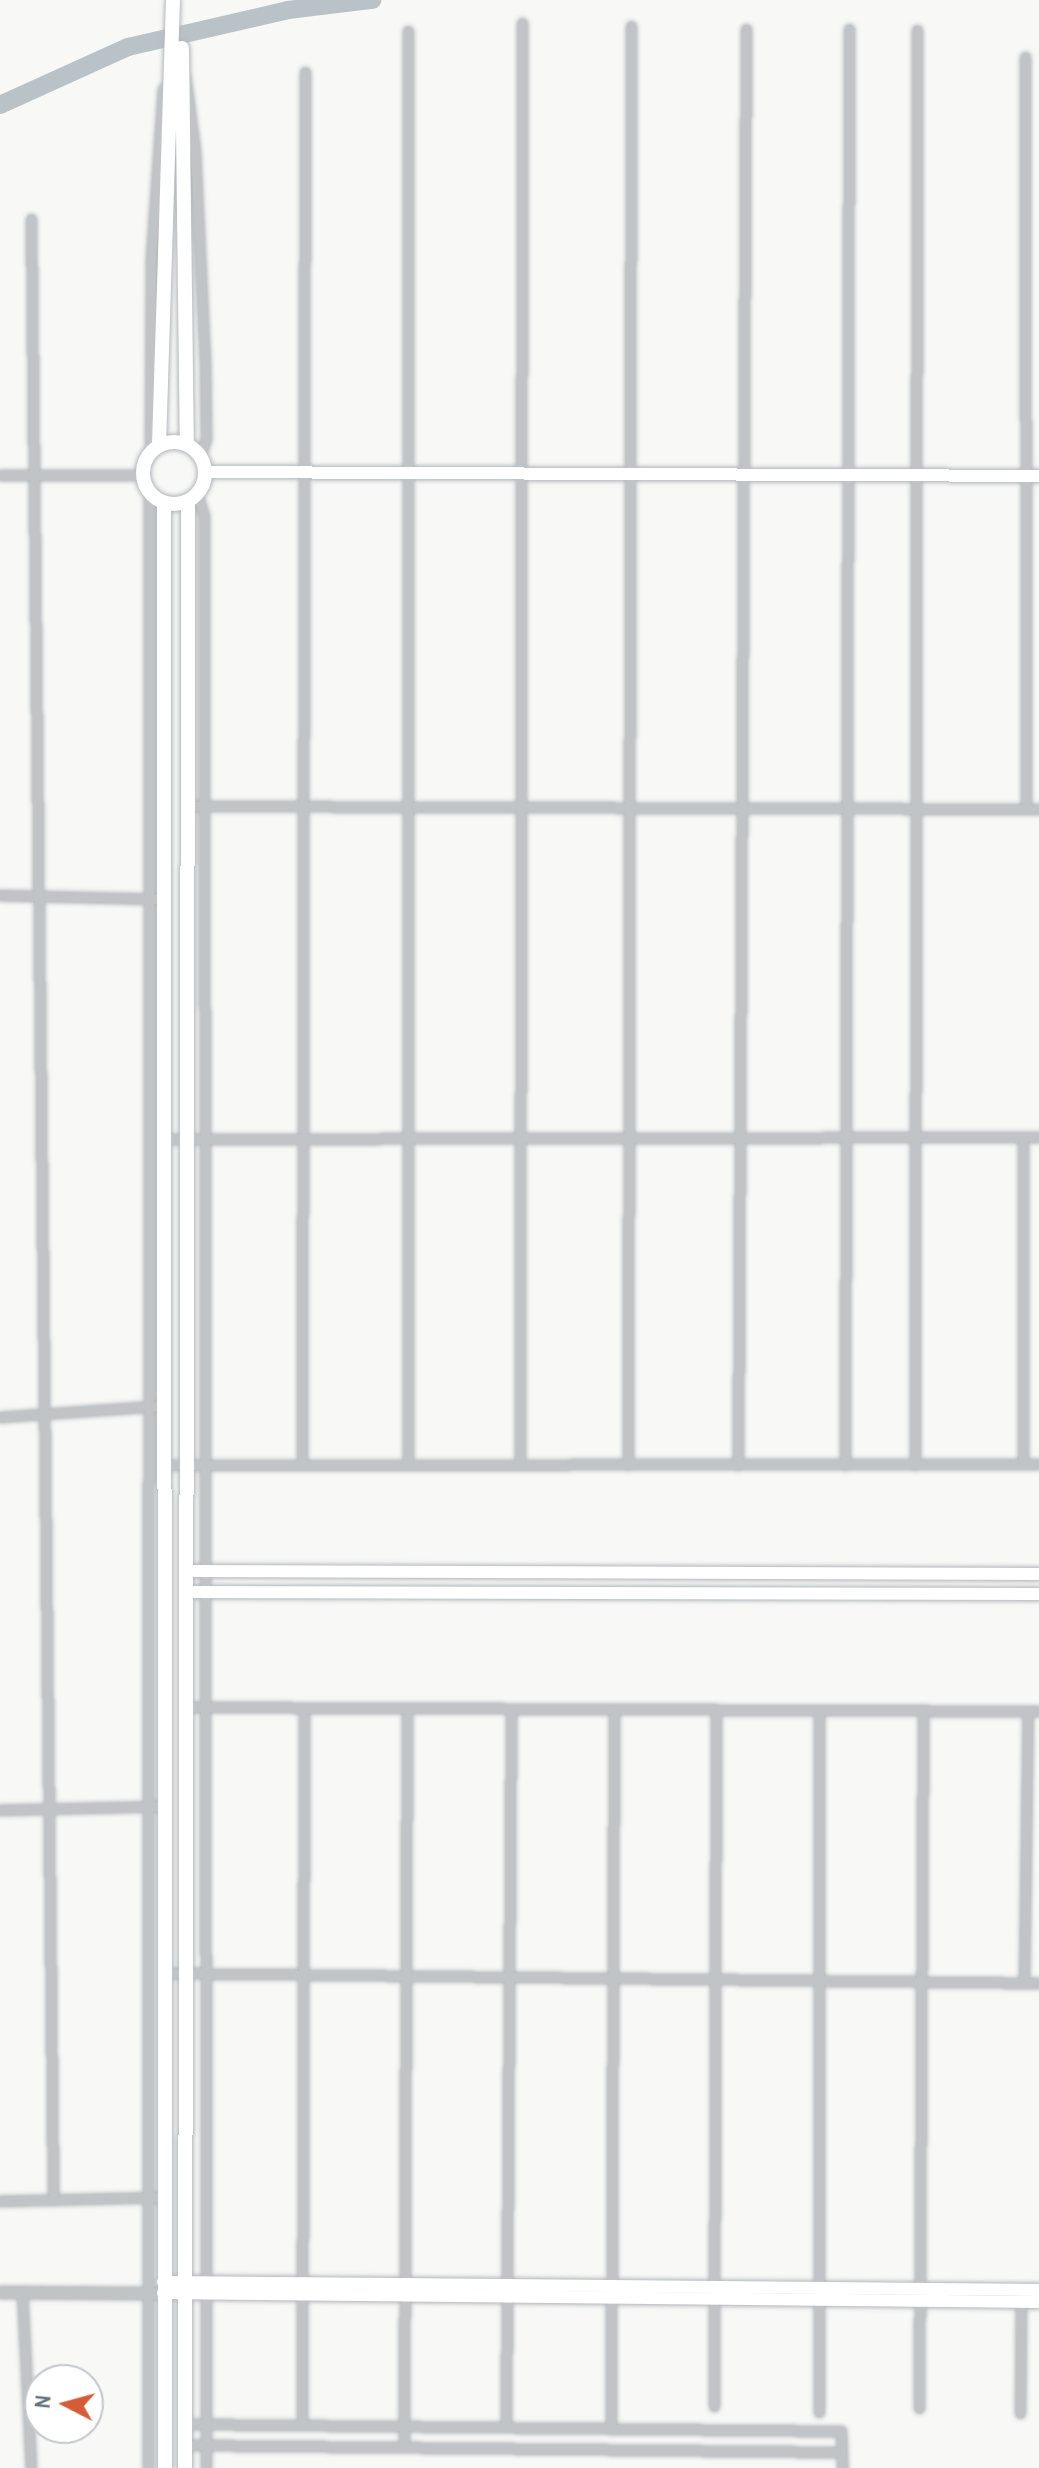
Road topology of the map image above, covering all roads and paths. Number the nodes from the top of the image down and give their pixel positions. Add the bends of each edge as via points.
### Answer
1 (173, 0) edge
2 (182, 0) edge
3 (178, 18) junction
4 (522, 23) dead end
5 (631, 26) dead end
6 (746, 29) dead end
7 (849, 29) dead end
8 (917, 30) dead end
9 (408, 31) dead end
10 (1025, 57) dead end
11 (305, 72) dead end
12 (176, 76) junction
13 (31, 219) dead end
14 (187, 444) junction
15 (154, 449) junction
16 (200, 456) junction
17 (205, 472) junction
18 (0, 475) edge
19 (33, 475) junction
20 (143, 475) junction
21 (304, 476) junction
22 (409, 476) junction
23 (521, 476) junction
24 (632, 476) junction
25 (741, 476) junction
26 (849, 476) junction
27 (917, 476) junction
28 (1032, 476) edge
29 (149, 492) junction
30 (193, 498) junction
31 (164, 503) junction
32 (185, 806) junction
33 (204, 806) junction
34 (305, 806) junction
35 (408, 807) junction
36 (522, 807) junction
37 (629, 807) junction
38 (742, 808) junction
39 (848, 808) junction
40 (917, 809) junction
41 (1026, 809) junction
42 (1039, 809) edge
43 (0, 895) edge
44 (38, 895) junction
45 (148, 898) junction
46 (165, 899) junction
47 (740, 1137) junction
48 (848, 1137) junction
49 (917, 1137) junction
50 (1023, 1137) junction
51 (1039, 1137) edge
52 (183, 1138) junction
53 (204, 1138) junction
54 (305, 1138) junction
55 (409, 1138) junction
56 (522, 1138) junction
57 (631, 1138) junction
58 (164, 1139) junction
59 (166, 1406) junction
60 (150, 1407) junction
61 (44, 1414) junction
62 (0, 1417) edge
63 (1023, 1464) junction
64 (1039, 1464) edge
65 (165, 1465) junction
66 (186, 1465) junction
67 (204, 1465) junction
68 (302, 1465) junction
69 (408, 1465) junction
70 (520, 1465) junction
71 (628, 1465) junction
72 (738, 1465) junction
73 (845, 1465) junction
74 (915, 1465) junction
75 (185, 1571) junction
76 (204, 1571) junction
77 (1039, 1574) edge
78 (185, 1592) junction
79 (204, 1592) junction
80 (1039, 1594) edge
81 (184, 1707) junction
82 (205, 1707) junction
83 (304, 1708) junction
84 (407, 1708) junction
85 (511, 1709) junction
86 (614, 1709) junction
87 (716, 1709) junction
88 (819, 1710) junction
89 (923, 1710) junction
90 (1028, 1711) junction
91 (1039, 1711) edge
92 (146, 1806) junction
93 (163, 1806) junction
94 (49, 1808) junction
95 (0, 1810) edge
96 (164, 1973) junction
97 (185, 1975) junction
98 (205, 1975) junction
99 (304, 1975) junction
100 (404, 1979) junction
101 (510, 1979) junction
102 (612, 1980) junction
103 (715, 1980) junction
104 (819, 1981) junction
105 (921, 1981) junction
106 (1024, 1982) junction
107 (1039, 1983) edge
108 (156, 2197) junction
109 (53, 2200) junction
110 (0, 2201) edge
111 (186, 2288) junction
112 (158, 2289) junction
113 (206, 2289) junction
114 (1039, 2290) edge
115 (22, 2291) junction
116 (0, 2292) edge
117 (303, 2292) junction
118 (405, 2292) junction
119 (508, 2293) junction
120 (611, 2294) junction
121 (713, 2295) junction
122 (817, 2296) junction
123 (921, 2296) junction
124 (1021, 2296) junction
125 (1039, 2302) edge
126 (714, 2406) dead end
127 (919, 2408) dead end
128 (819, 2412) dead end
129 (1020, 2413) dead end
130 (185, 2424) junction
131 (207, 2424) junction
132 (302, 2425) junction
133 (404, 2426) junction
134 (506, 2427) junction
135 (611, 2428) junction
136 (185, 2445) junction
137 (207, 2445) junction
138 (404, 2447) junction
139 (841, 2452) junction
140 (31, 2468) edge
141 (148, 2468) edge
142 (165, 2468) edge
143 (185, 2468) edge
144 (206, 2468) edge
145 (842, 2468) edge

1 - 3 main road
2 - 3 main road
3 - 12 main road
4 - 23 street
5 - 24 street
6 - 25 street
7 - 26 street
8 - 27 street
9 - 22 street
10 - 28 street
11 - 21 street
12 - 14 main road
12 - 15 main road
12 - 16 street via 189,79 199,215 206,424
13 - 19 street
14 - 15 main road
14 - 16 main road
15 - 20 main road
16 - 17 main road
17 - 21 main road
17 - 30 main road
18 - 19 street
19 - 20 street
19 - 44 street
20 - 29 main road
21 - 22 main road
21 - 34 street
22 - 23 main road
22 - 35 street
23 - 24 main road
23 - 36 street
24 - 25 main road
24 - 37 street
25 - 26 main road
25 - 38 street
26 - 27 main road
26 - 39 street
27 - 28 main road
27 - 40 street
28 - 41 street
29 - 31 main road
29 - 45 street
30 - 31 main road
30 - 32 main road
30 - 33 street via 204,516
31 - 46 main road
32 - 33 street
32 - 52 main road
33 - 34 street
33 - 53 street
34 - 35 street
34 - 54 street
35 - 36 street
35 - 55 street
36 - 37 street
36 - 56 street
37 - 38 street
37 - 57 street
38 - 39 street
38 - 47 street
39 - 40 street
39 - 48 street
40 - 41 street
40 - 49 street
41 - 42 street
43 - 44 street
44 - 45 street
44 - 61 street
45 - 46 street
45 - 60 street
46 - 58 main road
47 - 48 street
47 - 57 street
47 - 72 street
48 - 49 street
48 - 73 street
49 - 50 street
49 - 74 street
50 - 51 street
50 - 63 street
52 - 53 street
52 - 58 street
52 - 66 main road
53 - 54 street
53 - 67 street
54 - 55 street
54 - 68 street
55 - 56 street
55 - 69 street
56 - 57 street
56 - 70 street
57 - 71 street
58 - 59 main road
59 - 60 street
59 - 65 main road
60 - 61 street
60 - 92 street
61 - 62 street
61 - 94 street
63 - 64 street
63 - 74 street
65 - 66 street
65 - 93 main road
66 - 67 street
66 - 75 main road
67 - 68 street
67 - 76 street
68 - 69 street
69 - 70 street
70 - 71 street
71 - 72 street
72 - 73 street
73 - 74 street
75 - 76 main road
75 - 78 main road
76 - 77 main road
76 - 79 street
78 - 79 main road
78 - 81 main road
79 - 80 main road
79 - 82 street
81 - 82 street
81 - 97 main road
82 - 83 street
82 - 98 street
83 - 84 street
83 - 99 street
84 - 85 street
84 - 100 street
85 - 86 street
85 - 101 street
86 - 87 street
86 - 102 street
87 - 88 street
87 - 103 street
88 - 89 street
88 - 104 street
89 - 90 street
89 - 105 street
90 - 91 street
90 - 106 street
92 - 93 street
92 - 94 street
92 - 108 street
93 - 96 main road
94 - 95 street
94 - 109 street
96 - 97 street
96 - 108 main road
97 - 98 street
97 - 111 main road
98 - 99 street
98 - 113 street
99 - 100 street
99 - 117 street
100 - 101 street
100 - 118 street
101 - 102 street
101 - 119 street
102 - 103 street
102 - 120 street
103 - 104 street
103 - 121 street
104 - 105 street
104 - 122 street
105 - 106 street
105 - 123 street
106 - 107 street
108 - 109 street
108 - 112 main road
109 - 110 street
111 - 112 main road
111 - 113 main road
111 - 130 main road
112 - 115 street
112 - 141 street
112 - 142 main road
113 - 117 main road
113 - 131 street
114 - 124 main road
115 - 116 street
115 - 140 street
117 - 118 main road
117 - 132 street
118 - 119 main road
118 - 133 street
119 - 120 main road
119 - 134 street
120 - 121 main road
120 - 135 street
121 - 122 main road
121 - 126 street
122 - 123 main road
122 - 128 street
123 - 124 main road
123 - 127 street
124 - 125 main road
124 - 129 street
130 - 131 street
130 - 136 main road
131 - 132 street
131 - 137 street
132 - 133 street
133 - 134 street
133 - 138 street
134 - 135 street
135 - 139 street via 841,2431
136 - 137 street
136 - 143 main road
137 - 138 street
137 - 144 street
138 - 139 street
139 - 145 street

